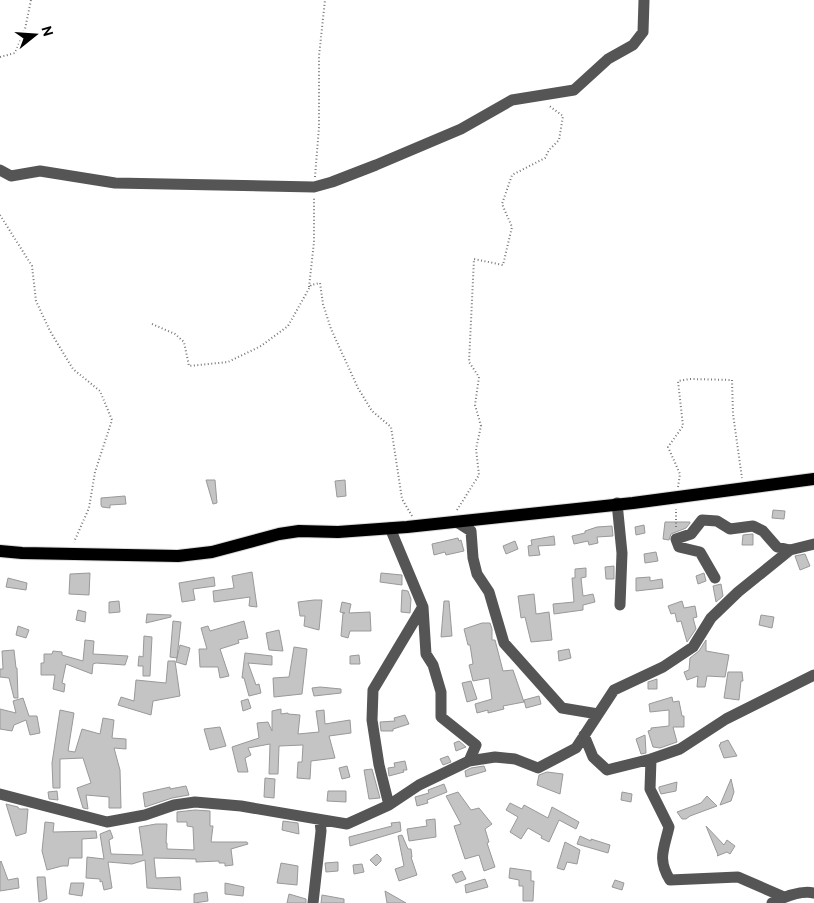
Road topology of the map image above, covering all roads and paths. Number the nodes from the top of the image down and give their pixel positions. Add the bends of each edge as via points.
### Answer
1 (31, 0) edge
2 (325, 0) edge
3 (644, 0) edge
4 (0, 57) edge
5 (536, 96) junction
6 (0, 170) edge
7 (314, 187) junction
8 (0, 215) edge
9 (309, 288) junction
10 (152, 324) dead end
11 (814, 479) edge
12 (744, 488) junction
13 (676, 497) junction
14 (618, 504) junction
15 (457, 522) junction
16 (418, 526) junction
17 (390, 528) junction
18 (676, 539) junction
19 (814, 544) edge
20 (790, 550) junction
21 (0, 551) edge
22 (70, 553) junction
23 (715, 578) dead end
24 (620, 605) dead end
25 (422, 608) junction
26 (814, 675) edge
27 (598, 714) junction
28 (584, 734) junction
29 (651, 759) junction
30 (469, 761) junction
31 (0, 794) edge
32 (389, 805) junction
33 (320, 820) junction
34 (814, 893) edge
35 (784, 897) junction
36 (313, 903) edge
37 (772, 903) edge

1 - 4 path via 25,29 15,53
2 - 7 path via 319,56 319,127
3 - 5 street via 643,32 633,45 608,59 574,90
5 - 7 street via 512,100 462,129 376,166
5 - 15 path via 563,116 558,140 545,158 512,174 502,204 512,227 503,264 474,259 469,362 479,377 475,405 481,426 476,449 479,475 457,510
6 - 7 street via 11,176 40,171 115,183
7 - 9 path via 314,242
8 - 22 path via 32,266 36,301 50,331 73,369 100,391 112,420 89,508
9 - 10 path via 288,326 261,346 228,362 189,366 184,342
9 - 16 path via 320,283 331,329 358,388 372,411 391,427 402,499
11 - 12 main road
12 - 13 main road
12 - 13 path via 733,414 732,380 690,379 678,381 683,426 668,447 680,474
13 - 14 main road
13 - 18 path
14 - 15 main road
14 - 24 street via 622,553
15 - 16 main road
15 - 27 street via 471,531 477,574 489,592 504,643 562,708
16 - 17 main road
17 - 22 main road via 299,531 212,552 178,556
17 - 25 street
18 - 20 street via 691,534 702,520 717,521 730,529 753,526 764,531 777,547
18 - 23 street via 679,547 700,552
19 - 20 street
20 - 27 street via 711,618 693,647 663,667 614,690
21 - 22 main road
25 - 30 street via 426,654 441,692 441,717 476,745
25 - 32 street via 373,690 372,720
26 - 29 street via 726,719 680,749
27 - 28 street
28 - 29 street via 593,757 606,770
28 - 30 street via 576,748 538,768 515,759 495,757
29 - 35 street via 650,789 669,827 661,860 670,880 738,877
30 - 32 street via 419,785
31 - 33 street via 107,822 194,802 241,806
32 - 33 street via 347,824
33 - 36 street
34 - 35 street
35 - 37 street

